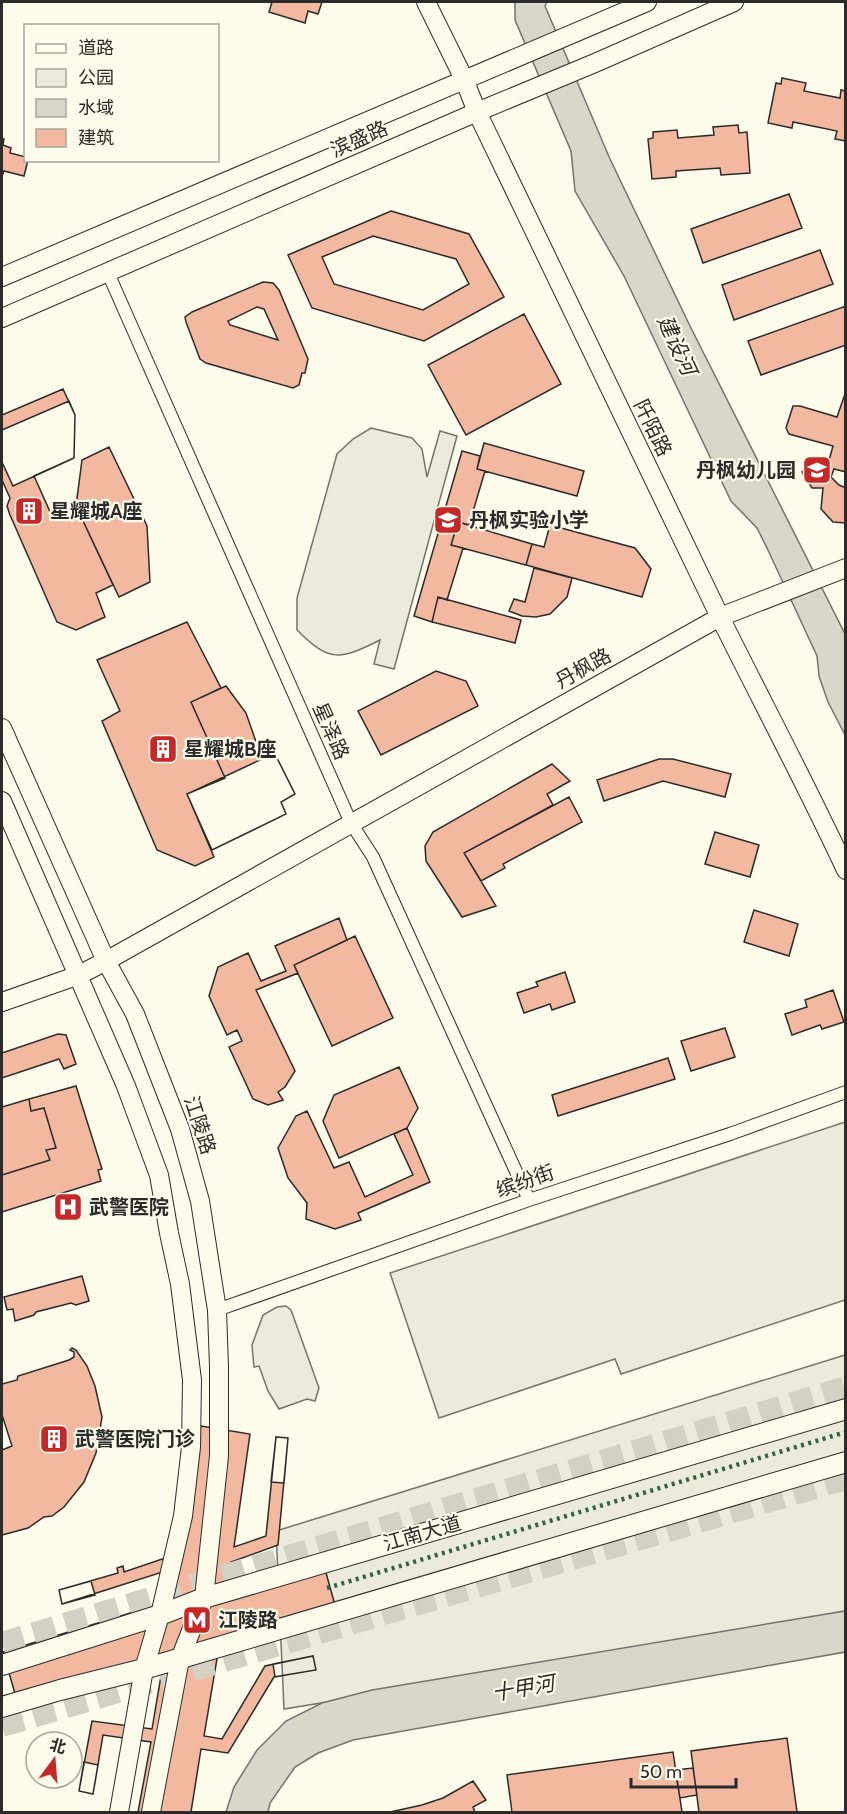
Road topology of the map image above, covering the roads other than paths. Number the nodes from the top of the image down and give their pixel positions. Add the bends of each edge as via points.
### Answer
1 (426, 2) edge
2 (647, 2) edge
3 (734, 2) edge
4 (464, 79) junction
5 (477, 112) junction
6 (108, 273) junction
7 (2, 277) edge
8 (2, 318) edge
9 (844, 569) edge
10 (720, 617) junction
11 (2, 728) edge
12 (2, 801) edge
13 (351, 823) junction
14 (846, 870) edge
15 (106, 961) junction
16 (79, 975) junction
17 (2, 1002) edge
18 (846, 1092) edge
19 (528, 1200) junction
20 (217, 1310) junction
21 (846, 1409) edge
22 (846, 1462) edge
23 (204, 1598) junction
24 (160, 1615) junction
25 (180, 1659) junction
26 (2, 1665) edge
27 (144, 1670) junction
28 (2, 1707) edge
29 (119, 1812) edge
30 (151, 1812) edge

1 - 4 main road, 阡陌路
2 - 4 main road, 滨盛路
3 - 5 main road, 滨盛路
4 - 5 main road, 阡陌路
4 - 7 main road, 滨盛路
5 - 6 main road, 滨盛路
5 - 10 main road, 阡陌路
6 - 8 main road, 滨盛路
6 - 13 street, 星泽路
9 - 10 main road, 丹枫路
10 - 13 main road, 丹枫路
10 - 14 main road, 阡陌路
11 - 15 main road, 江陵路
12 - 16 main road
13 - 15 main road, 丹枫路
13 - 19 street, 星泽路 via 373,857
15 - 16 main road
15 - 20 main road, 江陵路 via 135,1014 180,1129 200,1201
16 - 17 main road
16 - 24 main road via 159,1175 180,1284 192,1380 191,1447 183,1516
18 - 19 street, 缤纷街
19 - 20 street, 缤纷街
20 - 23 main road, 江陵路 via 219,1456
21 - 23 main road, 江南大道
22 - 25 main road
23 - 24 main road, 江南大道
23 - 25 main road, 江陵路
24 - 26 main road, 江南大道
24 - 27 main road
25 - 27 main road
25 - 30 main road, 江陵路
27 - 28 main road
27 - 29 main road

